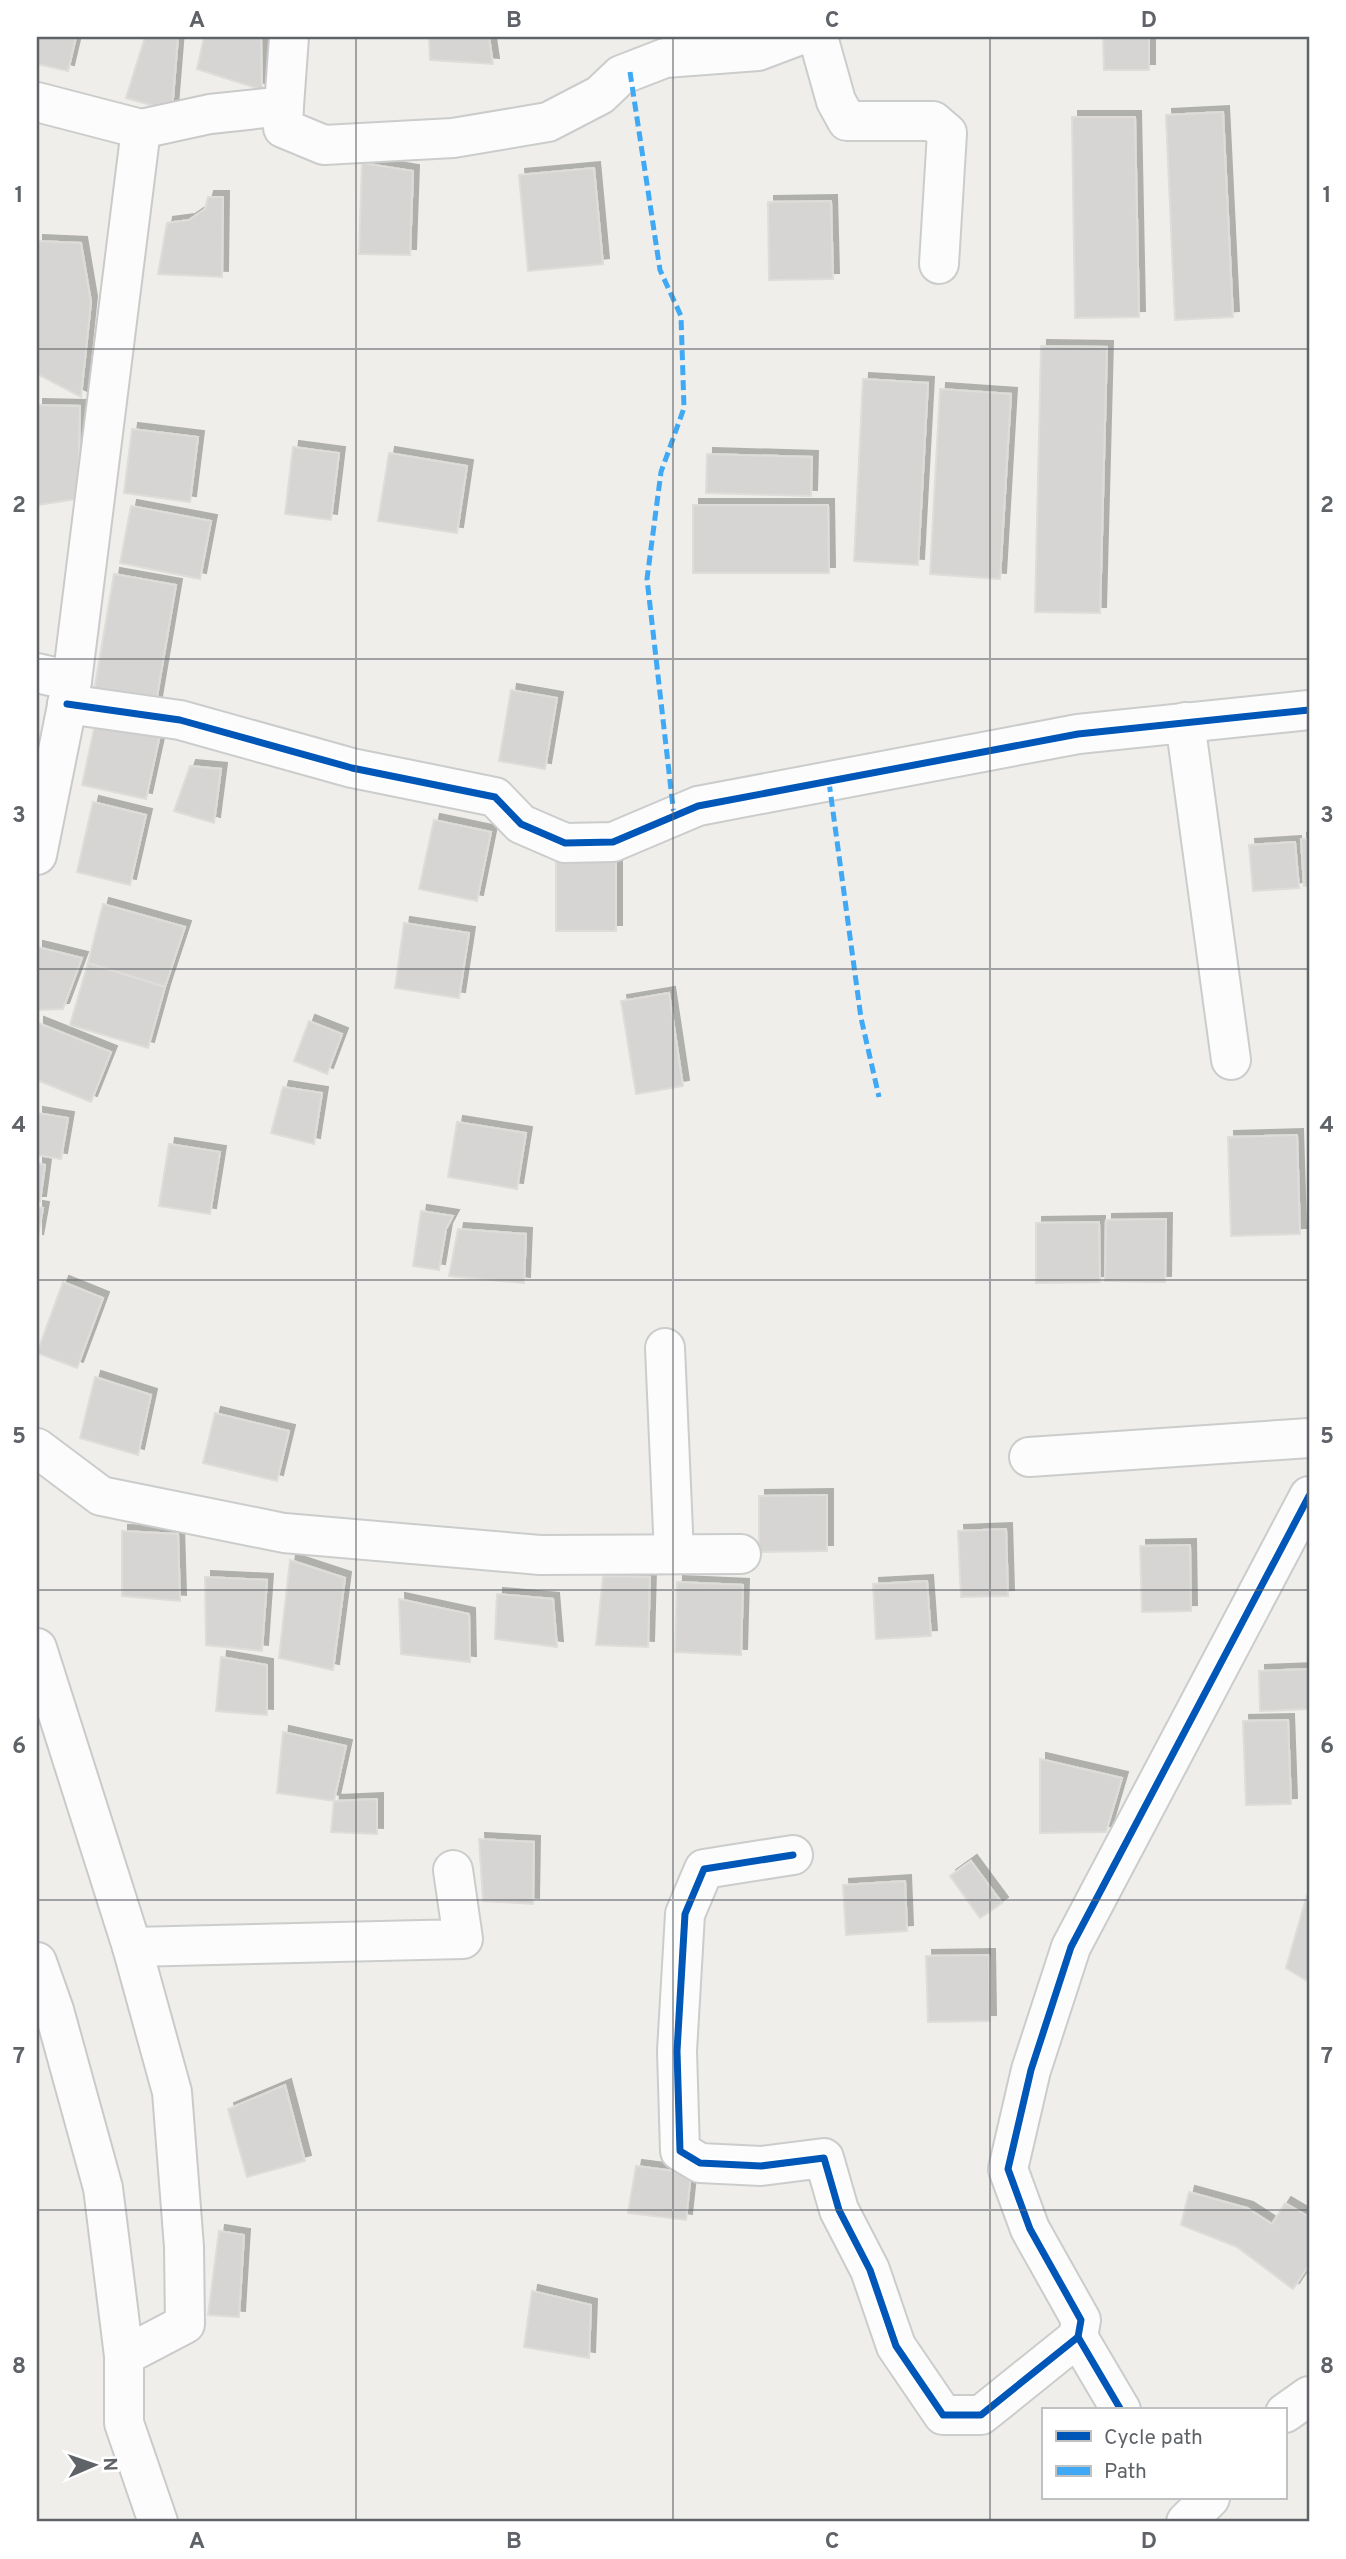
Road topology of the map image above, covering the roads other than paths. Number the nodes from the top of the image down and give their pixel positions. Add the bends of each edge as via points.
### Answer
1 (289, 37) edge
2 (795, 37) edge
3 (818, 37) edge
4 (37, 102) edge
5 (284, 106) junction
6 (141, 129) junction
7 (939, 264) dead end
8 (59, 686) edge
9 (1309, 710) edge
10 (1185, 722) junction
11 (37, 855) edge
12 (1231, 1060) dead end
13 (665, 1348) dead end
14 (1309, 1438) edge
15 (37, 1448) edge
16 (1029, 1457) dead end
17 (1309, 1496) edge
18 (741, 1554) dead end
19 (674, 1555) junction
20 (37, 1648) edge
21 (793, 1855) dead end
22 (453, 1870) dead end
23 (132, 1947) junction
24 (37, 1962) edge
25 (1078, 2337) junction
26 (124, 2356) junction
27 (1309, 2396) edge
28 (1120, 2408) edge
29 (1286, 2412) edge
30 (158, 2522) edge

1 - 5 street
2 - 5 street via 758,51 665,58 621,75 600,95 548,122 453,138 324,145 283,128
3 - 7 street via 836,101 847,121 933,121 947,133
4 - 6 street
5 - 6 street via 210,114
6 - 8 street
8 - 10 street via 352,768 495,797 521,824 565,843 613,842 698,806 864,772 1078,734
8 - 11 street
9 - 10 street
10 - 12 street
13 - 19 street
14 - 16 street
15 - 19 street via 102,1496 284,1533 540,1555
17 - 25 street via 1071,1947 1031,2070 1008,2169 1030,2230 1080,2320
18 - 19 street
20 - 23 street
21 - 25 street via 704,1869 685,1914 677,2051 680,2151 700,2163 761,2165 824,2158 839,2210 870,2270 896,2346 943,2415 981,2415
22 - 23 street via 463,1939
23 - 26 street via 172,2092 185,2324
24 - 26 street via 103,2188
25 - 28 street
26 - 30 street via 124,2423
27 - 29 street

